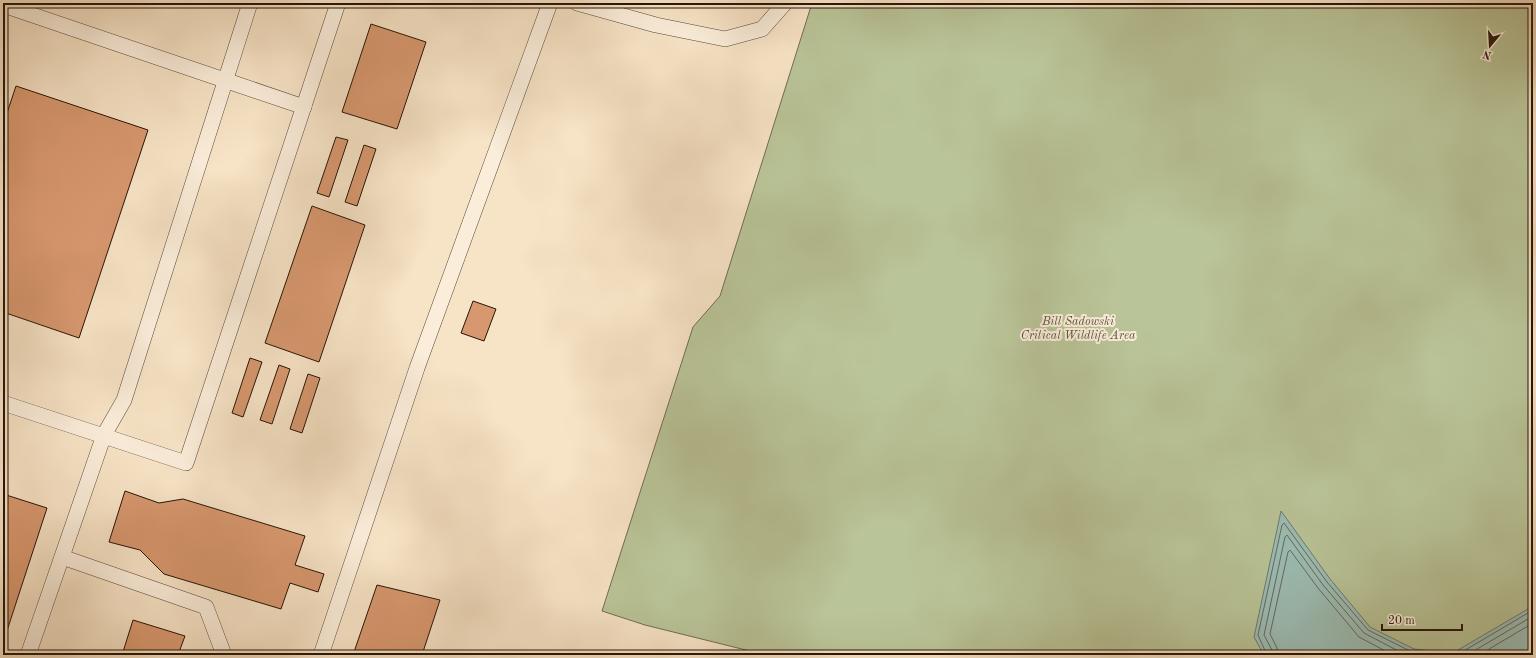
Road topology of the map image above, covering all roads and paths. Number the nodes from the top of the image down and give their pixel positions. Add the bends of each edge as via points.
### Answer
1 (250, 3) edge
2 (338, 3) edge
3 (550, 3) edge
4 (577, 3) edge
5 (785, 3) edge
6 (3, 5) edge
7 (226, 81) junction
8 (304, 107) junction
9 (3, 403) edge
10 (104, 435) junction
11 (62, 557) junction
12 (28, 655) edge
13 (224, 655) edge
14 (322, 655) edge

1 - 7 lane
2 - 8 lane
3 - 14 lane via 417,368
4 - 5 lane via 656,25 724,40 762,29
6 - 7 lane
7 - 8 lane
7 - 10 lane via 124,400
8 - 10 lane via 186,463
9 - 10 lane
10 - 11 lane
11 - 12 lane
11 - 13 lane via 206,607

